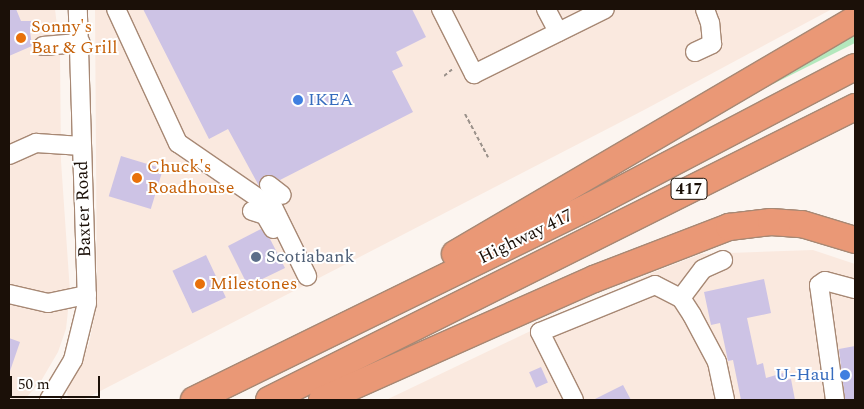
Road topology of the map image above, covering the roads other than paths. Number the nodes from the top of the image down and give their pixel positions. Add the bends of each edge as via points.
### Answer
1 (78, 9) edge
2 (116, 9) edge
3 (441, 9) edge
4 (546, 9) edge
5 (604, 9) edge
6 (705, 9) edge
7 (855, 18) edge
8 (558, 32) junction
9 (81, 43) junction
10 (43, 46) dead end
11 (695, 52) dead end
12 (855, 66) edge
13 (855, 107) edge
14 (82, 146) junction
15 (9, 155) edge
16 (252, 211) dead end
17 (855, 240) edge
18 (723, 260) dead end
19 (855, 289) edge
20 (9, 294) edge
21 (87, 295) junction
22 (681, 298) junction
23 (263, 366) junction
24 (49, 400) edge
25 (194, 400) edge
26 (269, 400) edge
27 (322, 400) edge
28 (574, 400) edge
29 (725, 400) edge
30 (835, 400) edge

1 - 9 street, Baxter Road
2 - 16 street via 178,142 274,209 302,279 269,221 264,215
3 - 8 street via 474,74
4 - 8 street
5 - 8 street
6 - 11 street via 712,44
7 - 23 highway via 453,255 296,342
9 - 10 street
9 - 14 street, Baxter Road
12 - 23 highway, Highway 417 / 417 via 590,206
13 - 26 highway, 417
14 - 15 street via 36,143
14 - 21 street, Baxter Road
17 - 27 highway via 802,224 771,222 729,226 594,280
18 - 22 street via 702,269
19 - 30 street via 825,281 819,285
20 - 21 street via 48,303
21 - 24 street, Baxter Road via 78,346 59,388
22 - 28 street via 659,286 650,285 540,332
22 - 29 street via 712,349
23 - 25 highway, Highway 417 / 417

